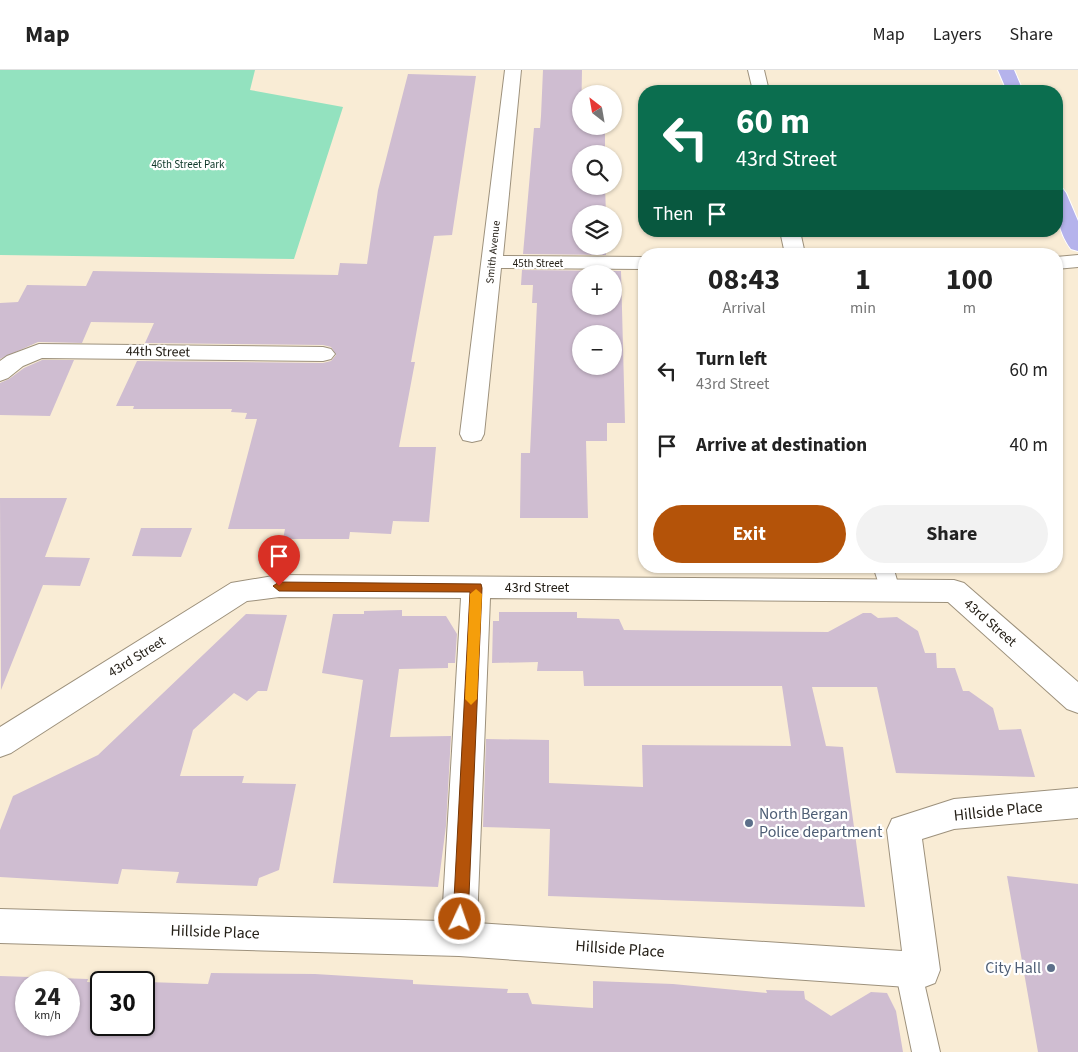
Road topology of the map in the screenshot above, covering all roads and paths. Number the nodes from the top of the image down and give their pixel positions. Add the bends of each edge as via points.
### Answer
1 (513, 70) edge
2 (756, 70) edge
3 (1006, 70) edge
4 (760, 85) edge
5 (1012, 85) edge
6 (1063, 209) edge
7 (1078, 246) edge
8 (1078, 261) edge
9 (492, 262) junction
10 (1063, 262) edge
11 (638, 263) edge
12 (323, 354) dead end
13 (0, 373) edge
14 (472, 434) dead end
15 (887, 578) edge
16 (476, 588) junction
17 (1078, 700) edge
18 (0, 743) edge
19 (1078, 803) edge
20 (0, 926) edge
21 (459, 939) junction
22 (915, 969) junction
23 (926, 1052) edge

1 - 9 street, Smith Avenue
2 - 4 street
3 - 5 main road
6 - 7 main road
8 - 10 street
9 - 11 street, 45th Street
9 - 14 street, Smith Avenue
12 - 13 street, 44th Street via 39,351 15,361
15 - 16 street, 43rd Street
15 - 17 street, 43rd Street via 954,591
16 - 18 street, 43rd Street via 279,586 241,591
16 - 21 street
19 - 22 street, Hillside Place via 954,814 904,830
20 - 21 street, Hillside Place
21 - 22 street, Hillside Place
22 - 23 lane

